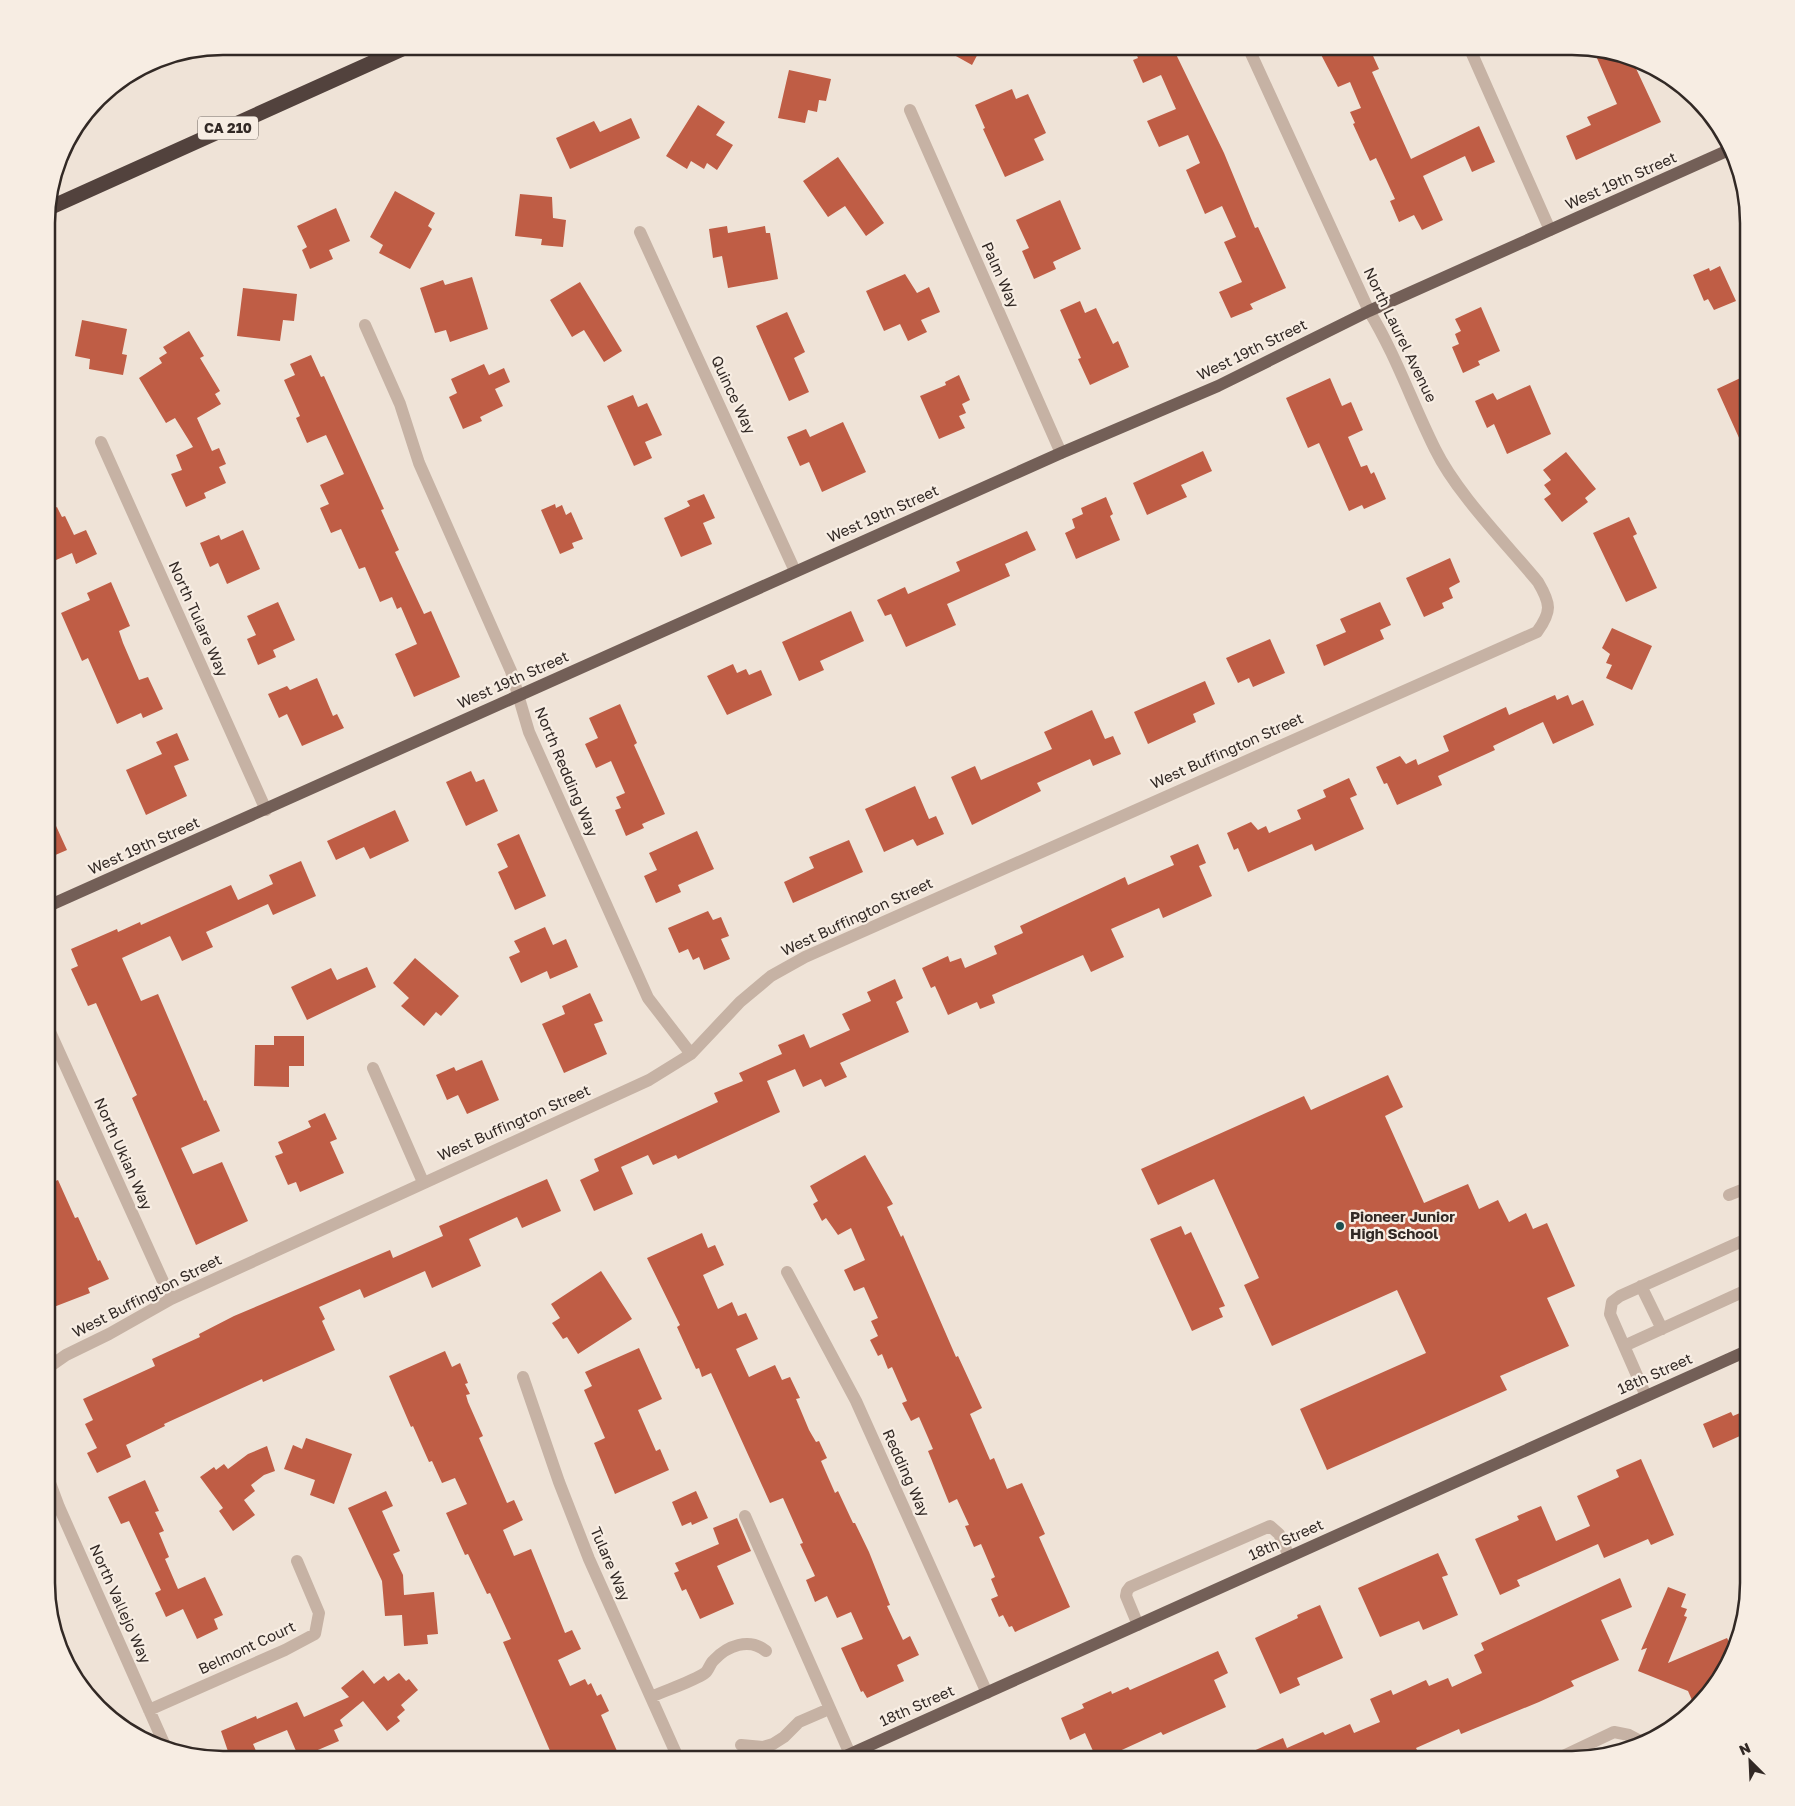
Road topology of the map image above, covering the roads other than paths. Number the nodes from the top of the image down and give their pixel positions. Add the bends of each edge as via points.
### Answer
1 (389, 55) edge
2 (1252, 55) edge
3 (1473, 55) edge
4 (910, 110) dead end
5 (1724, 152) edge
6 (56, 205) edge
7 (1550, 230) junction
8 (640, 232) dead end
9 (1369, 311) junction
10 (365, 325) dead end
11 (100, 442) dead end
12 (1061, 453) junction
13 (795, 571) junction
14 (1547, 618) joint
15 (518, 696) junction
16 (266, 810) junction
17 (55, 903) edge
18 (55, 1043) edge
19 (691, 1054) junction
20 (374, 1068) dead end
21 (423, 1182) junction
22 (1740, 1191) edge
23 (1729, 1195) dead end
24 (1740, 1242) edge
25 (787, 1272) dead end
26 (1641, 1286) junction
27 (1740, 1293) edge
28 (171, 1299) junction
29 (1662, 1329) junction
30 (1624, 1346) junction
31 (1740, 1354) edge
32 (55, 1363) edge
33 (523, 1377) dead end
34 (1646, 1396) junction
35 (55, 1496) edge
36 (744, 1516) dead end
37 (1289, 1556) junction
38 (297, 1561) dead end
39 (1138, 1625) junction
40 (766, 1651) dead end
41 (987, 1693) junction
42 (651, 1697) junction
43 (829, 1709) junction
44 (149, 1710) junction
45 (1635, 1738) edge
46 (162, 1739) edge
47 (741, 1745) dead end
48 (675, 1751) edge
49 (849, 1751) edge
50 (857, 1751) edge
51 (1574, 1751) edge

1 - 6 highway, CA 210
2 - 9 street, North Laurel Avenue
3 - 7 street
4 - 12 street, Palm Way
5 - 7 main road, West 19th Street
7 - 9 main road, West 19th Street
8 - 13 street, Quince Way
9 - 12 main road, West 19th Street via 1218,386
9 - 14 street, North Laurel Avenue via 1387,340 1435,450 1451,476 1538,582 1549,601
10 - 15 street, North Redding Way via 400,404 419,463 511,671
11 - 16 street, North Tulare Way
12 - 13 main road, West 19th Street
13 - 15 main road, West 19th Street
14 - 19 street, West Buffington Street via 1537,632 1517,642 1476,657 804,956 771,976 740,1002
15 - 16 main road, West 19th Street
15 - 19 street, North Redding Way via 528,732 648,998
16 - 17 main road, West 19th Street
18 - 28 street, North Ukiah Way
19 - 21 street, West Buffington Street via 649,1080
20 - 21 street
21 - 28 street, West Buffington Street
22 - 23 street
24 - 26 street
25 - 41 street, Redding Way via 856,1400
26 - 29 street
26 - 30 street via 1620,1296 1610,1308
27 - 29 street
28 - 32 street, West Buffington Street
29 - 30 street
30 - 34 street
31 - 34 main road, 18th Street
33 - 42 street, Tulare Way via 589,1559
34 - 37 main road, 18th Street
35 - 44 street, North Vallejo Way
36 - 43 street
37 - 39 main road, 18th Street
37 - 39 street via 1279,1534 1270,1526 1139,1583 1127,1591 1126,1596
38 - 44 street, Belmont Court via 319,1613 315,1634
39 - 41 main road, 18th Street
40 - 42 street via 758,1645 746,1644 728,1648 711,1662 706,1672
41 - 50 main road, 18th Street
42 - 48 street, Tulare Way
43 - 47 street via 799,1722 773,1744
43 - 49 street
44 - 46 street, North Vallejo Way
45 - 51 street via 1614,1732

